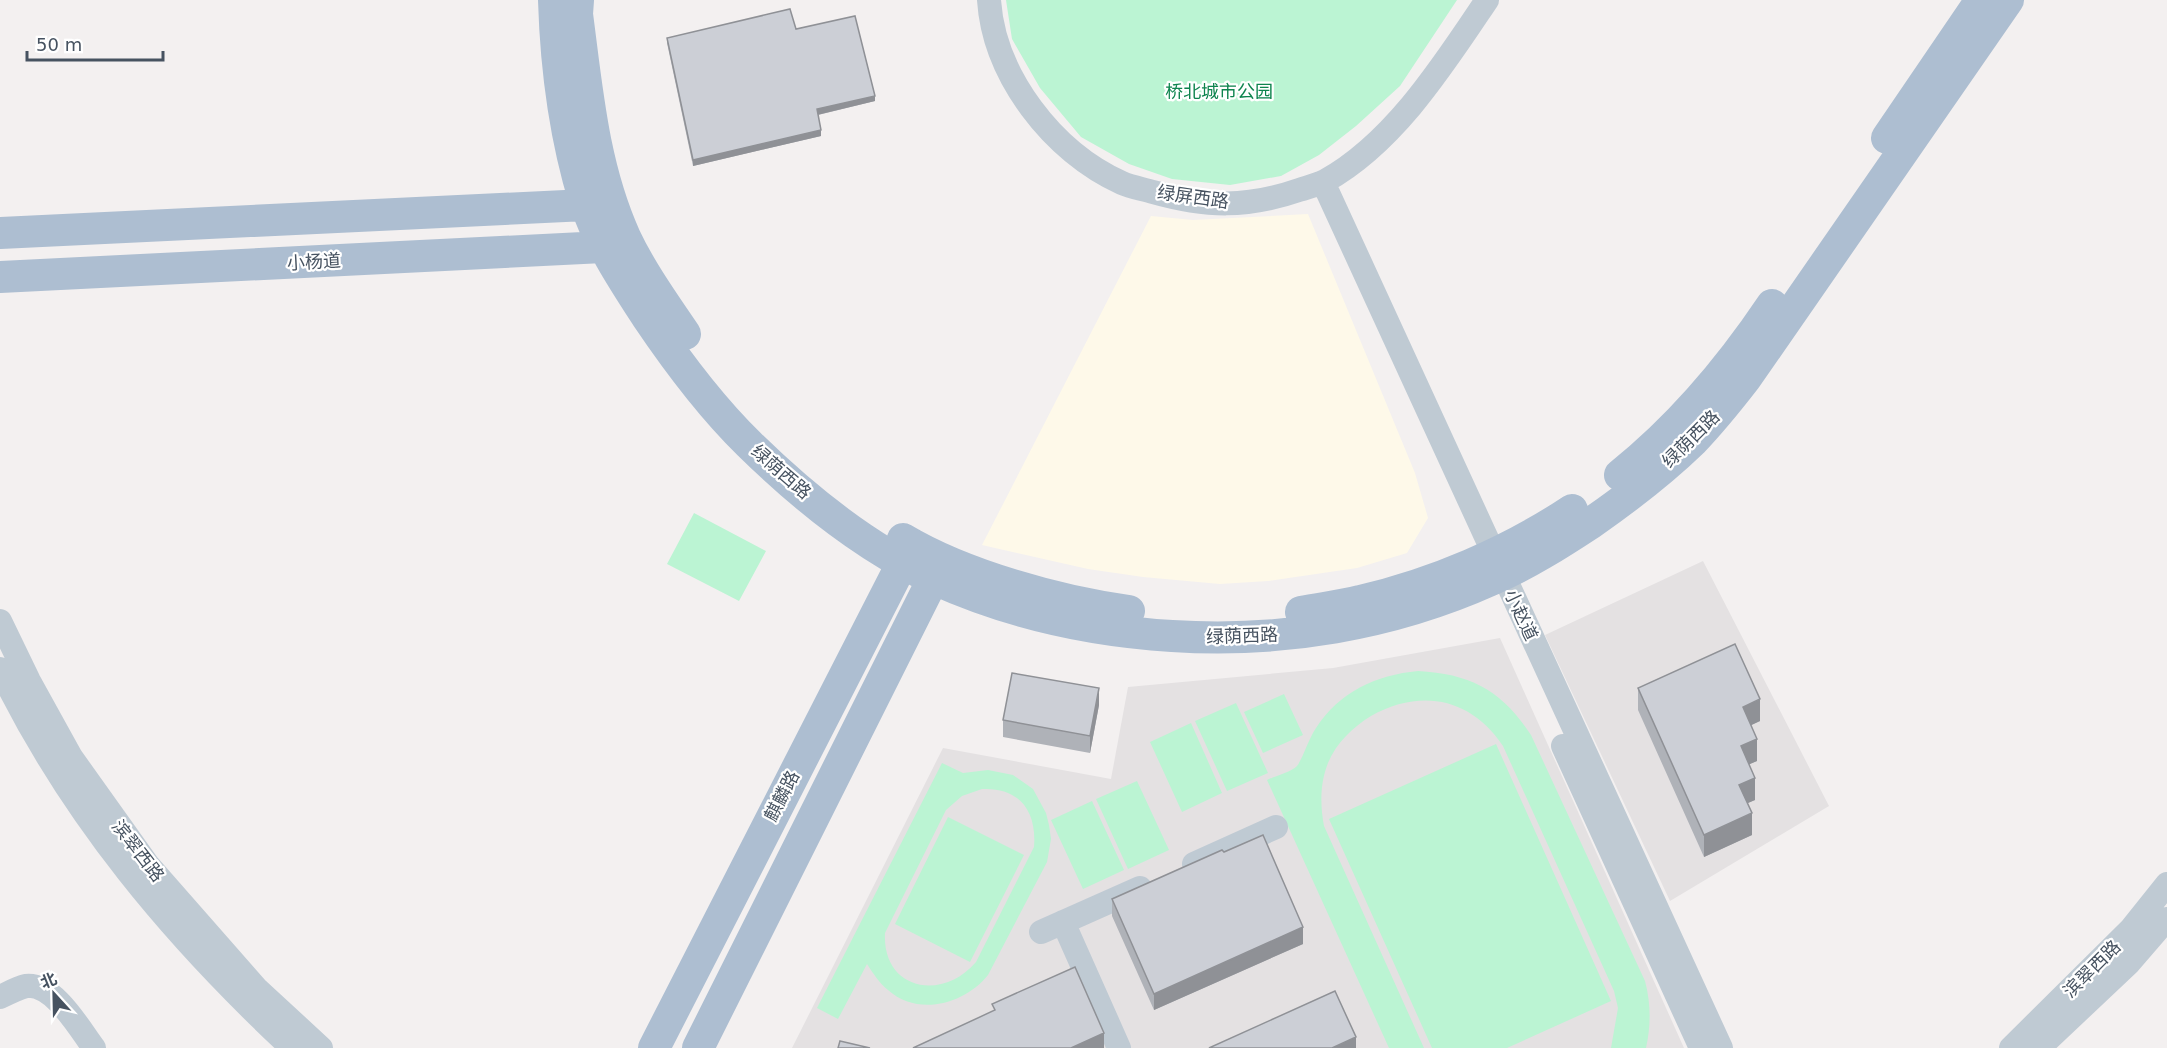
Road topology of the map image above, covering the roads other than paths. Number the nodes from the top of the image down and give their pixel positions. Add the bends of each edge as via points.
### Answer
1 (554, 0) edge
2 (578, 0) edge
3 (989, 0) edge
4 (1487, 0) edge
5 (1981, 0) edge
6 (2008, 0) edge
7 (1316, 184) junction
8 (598, 202) junction
9 (0, 234) edge
10 (615, 242) junction
11 (0, 277) edge
12 (907, 553) junction
13 (1491, 568) junction
14 (938, 569) junction
15 (0, 621) edge
16 (0, 669) edge
17 (1276, 828) dead end
18 (2167, 884) edge
19 (2167, 919) edge
20 (1063, 922) junction
21 (1041, 932) dead end
22 (0, 997) edge
23 (94, 1048) edge
24 (292, 1048) edge
25 (321, 1048) edge
26 (654, 1048) edge
27 (698, 1048) edge
28 (1119, 1048) edge
29 (1701, 1048) edge
30 (1721, 1048) edge
31 (2011, 1048) edge
32 (2039, 1048) edge

1 - 8 main road, 绿荫西路 via 559,71 575,167
2 - 8 main road, 绿荫西路 via 598,160
3 - 7 street, 绿屏西路 via 998,46 1011,76 1047,126 1070,150 1097,169 1159,194 1231,204 1272,199
4 - 7 street, 绿屏西路 via 1422,92 1387,132 1353,163
5 - 13 main road, 绿荫西路 via 1768,312 1706,394 1601,491
6 - 13 main road, 绿荫西路 via 1778,334 1714,418 1674,458 1610,510 1567,538
7 - 13 street, 小赵道
8 - 9 main road
8 - 10 main road, 绿荫西路
10 - 11 main road, 小杨道
10 - 12 main road, 绿荫西路 via 670,352 730,426 798,489 848,527
12 - 14 main road, 绿荫西路
12 - 26 main road, 麒麟路
13 - 14 main road, 绿荫西路 via 1431,604 1354,625 1224,638 1142,634 1069,624 1016,609
13 - 29 street, 小赵道
13 - 30 street, 小赵道
14 - 27 main road
15 - 25 street, 滨翠西路 via 71,757 141,857 256,988
16 - 24 street, 滨翠西路 via 51,765 128,873 236,996
17 - 20 street
18 - 31 street, 滨翠西路 via 2131,929
19 - 32 street, 滨翠西路 via 2129,963
20 - 21 street
20 - 28 street
22 - 23 street via 26,986 48,991

